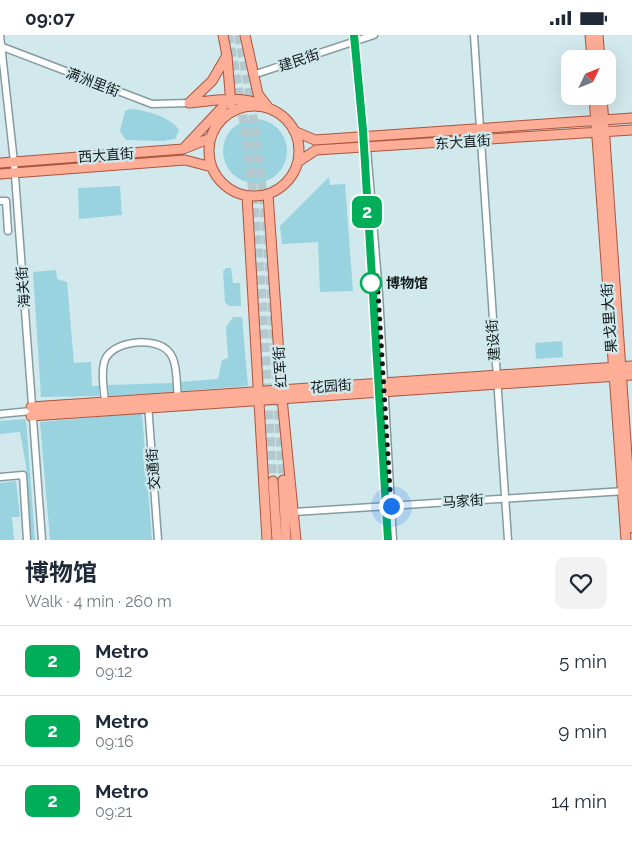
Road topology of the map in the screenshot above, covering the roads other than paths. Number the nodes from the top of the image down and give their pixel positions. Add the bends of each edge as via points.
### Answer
1 (0, 35) edge
2 (223, 35) edge
3 (245, 35) edge
4 (374, 35) edge
5 (474, 35) edge
6 (590, 35) edge
7 (598, 35) edge
8 (1, 46) edge
9 (591, 50) edge
10 (599, 50) edge
11 (227, 55) junction
12 (253, 75) junction
13 (230, 99) junction
14 (189, 103) junction
15 (596, 105) edge
16 (601, 105) edge
17 (269, 109) junction
18 (232, 112) junction
19 (632, 118) edge
20 (600, 120) junction
21 (480, 128) junction
22 (632, 130) edge
23 (294, 131) junction
24 (600, 132) junction
25 (211, 138) junction
26 (480, 141) junction
27 (367, 148) junction
28 (183, 149) junction
29 (14, 162) junction
30 (298, 162) junction
31 (0, 163) edge
32 (212, 167) junction
33 (14, 173) junction
34 (0, 174) edge
35 (268, 194) junction
36 (247, 196) junction
37 (0, 201) edge
38 (4, 218) edge
39 (19, 230) junction
40 (0, 231) edge
41 (8, 231) junction
42 (632, 366) edge
43 (617, 371) junction
44 (632, 375) edge
45 (496, 380) junction
46 (383, 387) junction
47 (282, 394) junction
48 (259, 396) junction
49 (178, 397) junction
50 (105, 402) junction
51 (148, 403) junction
52 (31, 411) junction
53 (0, 415) edge
54 (0, 477) edge
55 (283, 480) tunnel mouth
56 (273, 481) tunnel mouth
57 (628, 491) edge
58 (505, 499) junction
59 (391, 506) junction
60 (294, 512) junction
61 (632, 528) edge
62 (27, 540) edge
63 (42, 540) edge
64 (158, 540) edge
65 (267, 540) edge
66 (277, 540) edge
67 (286, 540) edge
68 (296, 540) edge
69 (392, 540) edge
70 (508, 540) edge
71 (626, 540) edge

1 - 8 street, 海关街
2 - 11 main road
3 - 12 main road
4 - 12 street, 建民街
5 - 21 street
6 - 9 main road
7 - 10 main road
8 - 14 street, 满洲里街 via 152,105
8 - 29 street, 海关街
11 - 13 main road
11 - 14 main road via 212,81
12 - 17 main road via 258,94
13 - 14 main road
13 - 17 main road via 249,100
13 - 18 main road
13 - 28 main road
15 - 20 main road, 果戈里大街
16 - 20 main road, 果戈里大街
17 - 18 main road via 250,107
17 - 23 main road via 284,118
18 - 25 main road via 219,123
19 - 20 main road, 东大直街
20 - 21 main road, 东大直街
20 - 24 main road, 果戈里大街
21 - 23 main road, 东大直街 via 315,140
22 - 24 main road, 东大直街
23 - 30 main road
24 - 26 main road, 东大直街
24 - 43 main road, 果戈里大街
25 - 28 main road, 西大直街
25 - 32 main road via 209,153
26 - 27 main road, 东大直街
26 - 45 street, 建设街
27 - 30 main road, 东大直街 via 316,151
27 - 46 street
28 - 29 main road, 西大直街
29 - 31 main road, 西大直街
29 - 33 street, 海关街
30 - 35 main road via 289,180
32 - 33 main road, 西大直街 via 185,160
32 - 36 main road via 225,186
33 - 34 main road, 西大直街
33 - 39 street, 海关街
35 - 36 main road
35 - 47 main road, 红军街
36 - 48 main road, 红军街
37 - 38 street via 6,201
38 - 41 street
39 - 41 street
39 - 52 street, 海关街
40 - 41 street
42 - 43 main road, 花园街
43 - 44 main road, 花园街
43 - 45 main road, 花园街
43 - 57 main road, 果戈里大街
45 - 46 main road, 花园街
45 - 58 street, 建设街
46 - 47 main road, 花园街
46 - 59 street
47 - 48 main road, 花园街
47 - 60 main road, 红军街
48 - 49 main road, 花园街
48 - 51 main road, 花园街
48 - 65 main road, 红军街
49 - 50 street via 171,353 153,343 124,345 106,357 103,364
49 - 51 main road, 花园街
50 - 51 main road, 花园街
50 - 52 main road, 花园街
51 - 52 main road, 花园街
51 - 64 street, 交通街
52 - 53 street
52 - 63 street, 海关街
54 - 62 street via 22,475
55 - 67 main road
56 - 66 main road
57 - 58 street, 马家街
57 - 61 main road, 果戈里大街
57 - 71 main road, 果戈里大街
58 - 59 street, 马家街
58 - 70 street, 建设街
59 - 60 street, 马家街
59 - 69 street
60 - 68 main road, 红军街

